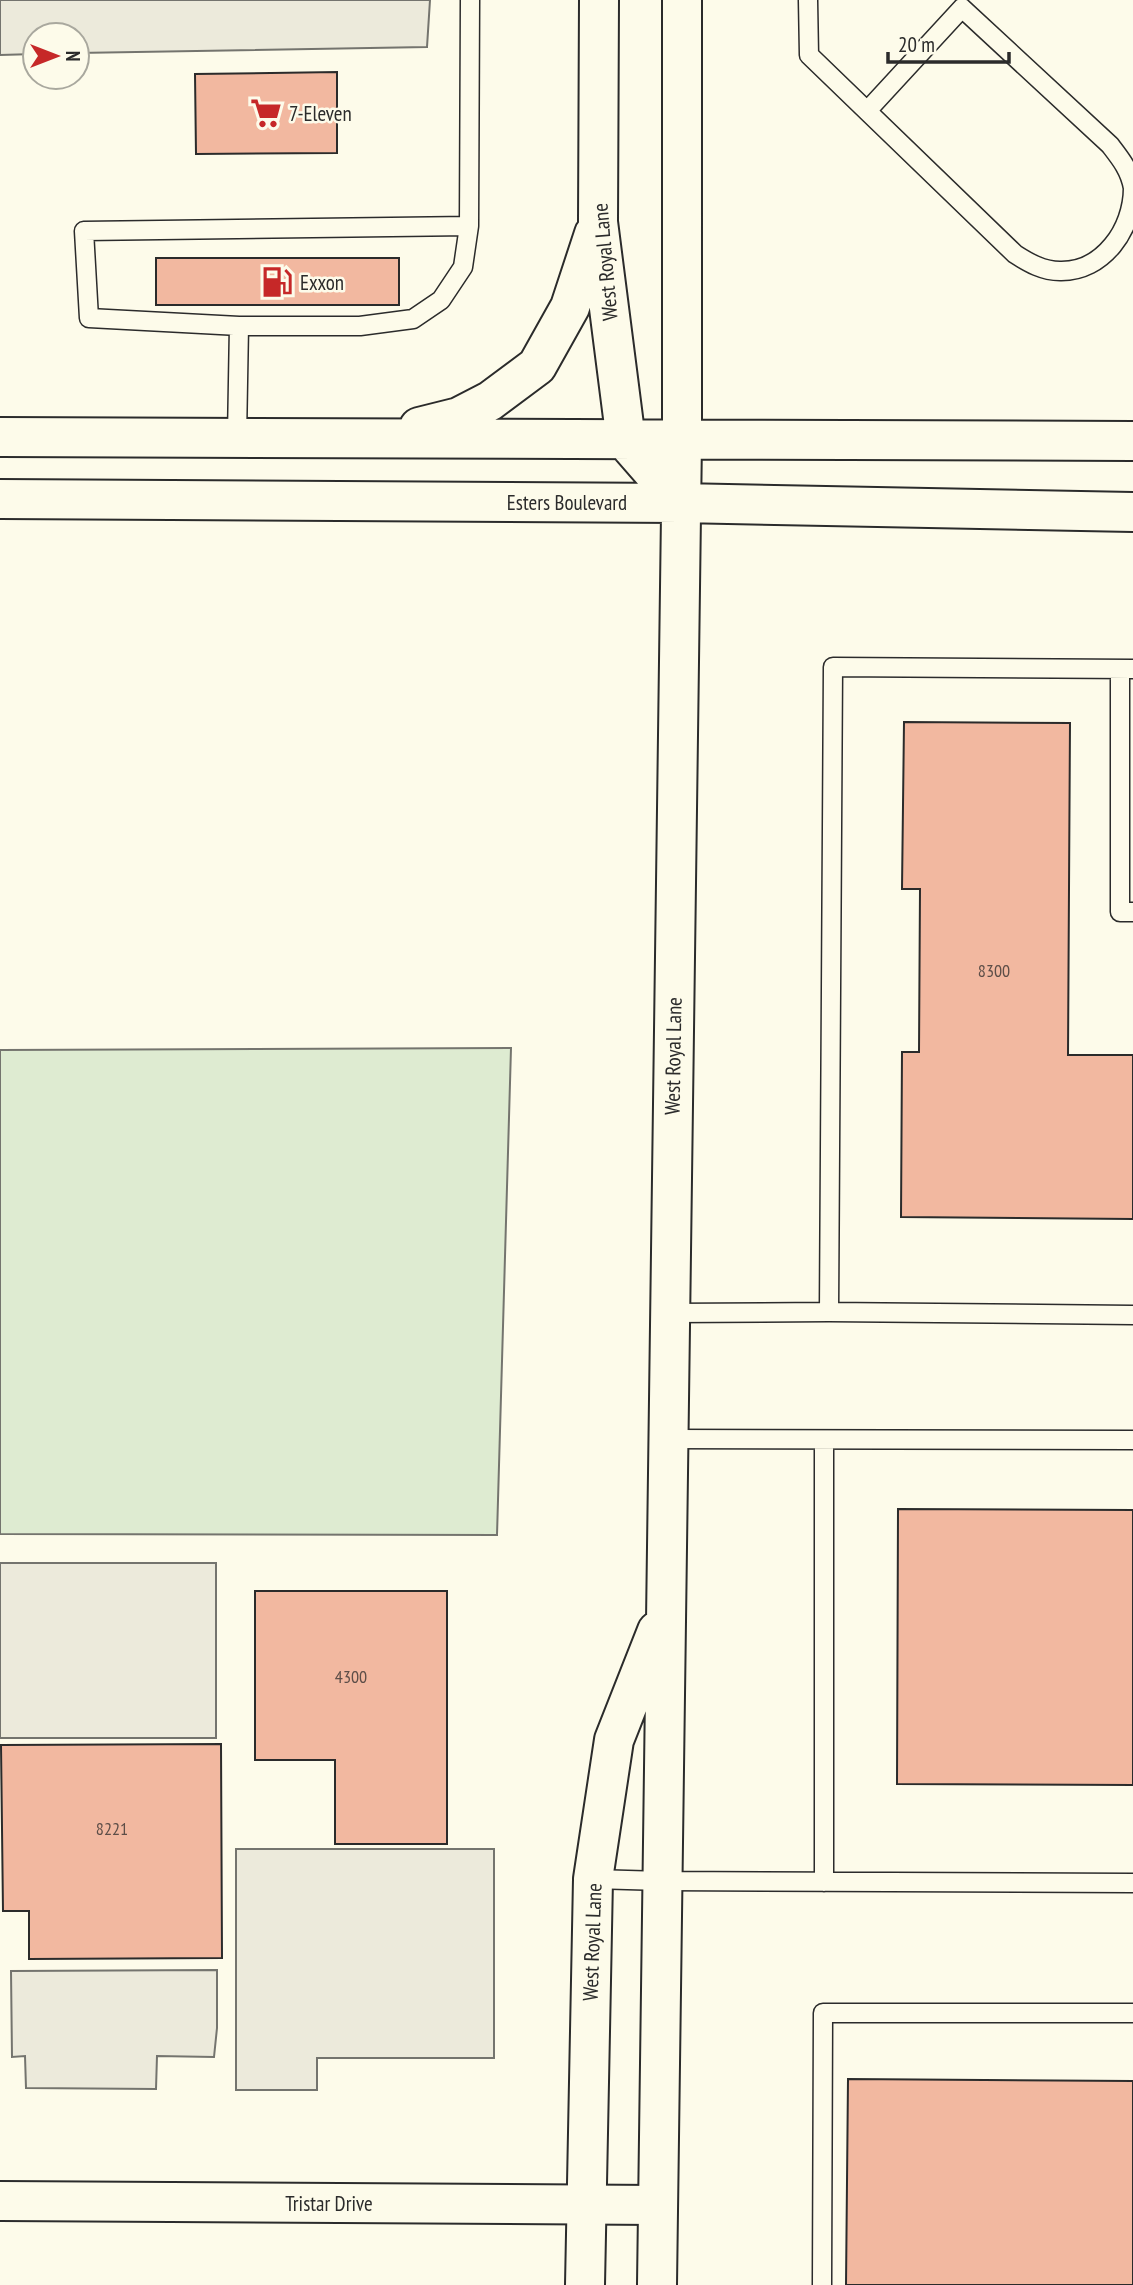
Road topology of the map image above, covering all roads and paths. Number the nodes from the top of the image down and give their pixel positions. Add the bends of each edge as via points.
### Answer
1 (470, 0) edge
2 (600, 0) edge
3 (682, 0) edge
4 (808, 0) edge
5 (867, 111) junction
6 (598, 222) junction
7 (469, 226) junction
8 (239, 326) junction
9 (0, 437) edge
10 (237, 437) junction
11 (377, 439) junction
12 (681, 440) junction
13 (626, 441) junction
14 (1133, 441) edge
15 (0, 499) edge
16 (680, 503) junction
17 (1133, 512) edge
18 (1127, 669) edge
19 (1133, 912) edge
20 (829, 1312) junction
21 (670, 1313) junction
22 (1133, 1315) edge
23 (668, 1439) junction
24 (824, 1440) junction
25 (1133, 1440) edge
26 (666, 1610) junction
27 (593, 1878) junction
28 (662, 1881) junction
29 (824, 1882) junction
30 (1133, 1883) edge
31 (1133, 2013) edge
32 (1, 2204) edge
33 (586, 2205) junction
34 (657, 2205) junction
35 (585, 2285) edge
36 (657, 2285) edge
37 (822, 2285) edge

1 - 7 lane
2 - 6 main road, West Royal Lane
3 - 12 main road, West Royal Lane
4 - 5 lane via 809,55
5 - 5 lane via 1015,254 1036,267 1061,271 1085,267 1107,255 1123,236 1132,213 1133,188 1125,164 962,8
6 - 11 main road via 570,307 537,366 490,401 458,417
6 - 13 main road, West Royal Lane
7 - 8 lane via 463,267 440,300 413,319 360,326
7 - 8 lane via 84,231 89,318
8 - 10 lane
9 - 10 main road
10 - 11 main road
11 - 13 main road
12 - 13 main road
12 - 14 main road
12 - 16 main road, West Royal Lane
13 - 16 main road
15 - 16 main road, Esters Boulevard
16 - 17 main road, Esters Boulevard
16 - 21 main road, West Royal Lane
18 - 19 lane via 1120,912
18 - 20 lane via 833,667
20 - 21 lane
20 - 22 lane
21 - 23 main road, West Royal Lane
23 - 24 lane
23 - 26 main road, West Royal Lane
24 - 25 lane
24 - 29 lane
26 - 27 main road, West Royal Lane via 614,1740
26 - 28 main road, West Royal Lane
27 - 28 lane
27 - 33 main road, West Royal Lane
28 - 29 lane
28 - 34 main road, West Royal Lane
29 - 30 lane
31 - 37 lane via 823,2013
32 - 33 main road, Tristar Drive
33 - 34 main road, Tristar Drive
33 - 35 main road, West Royal Lane
34 - 36 main road, West Royal Lane

